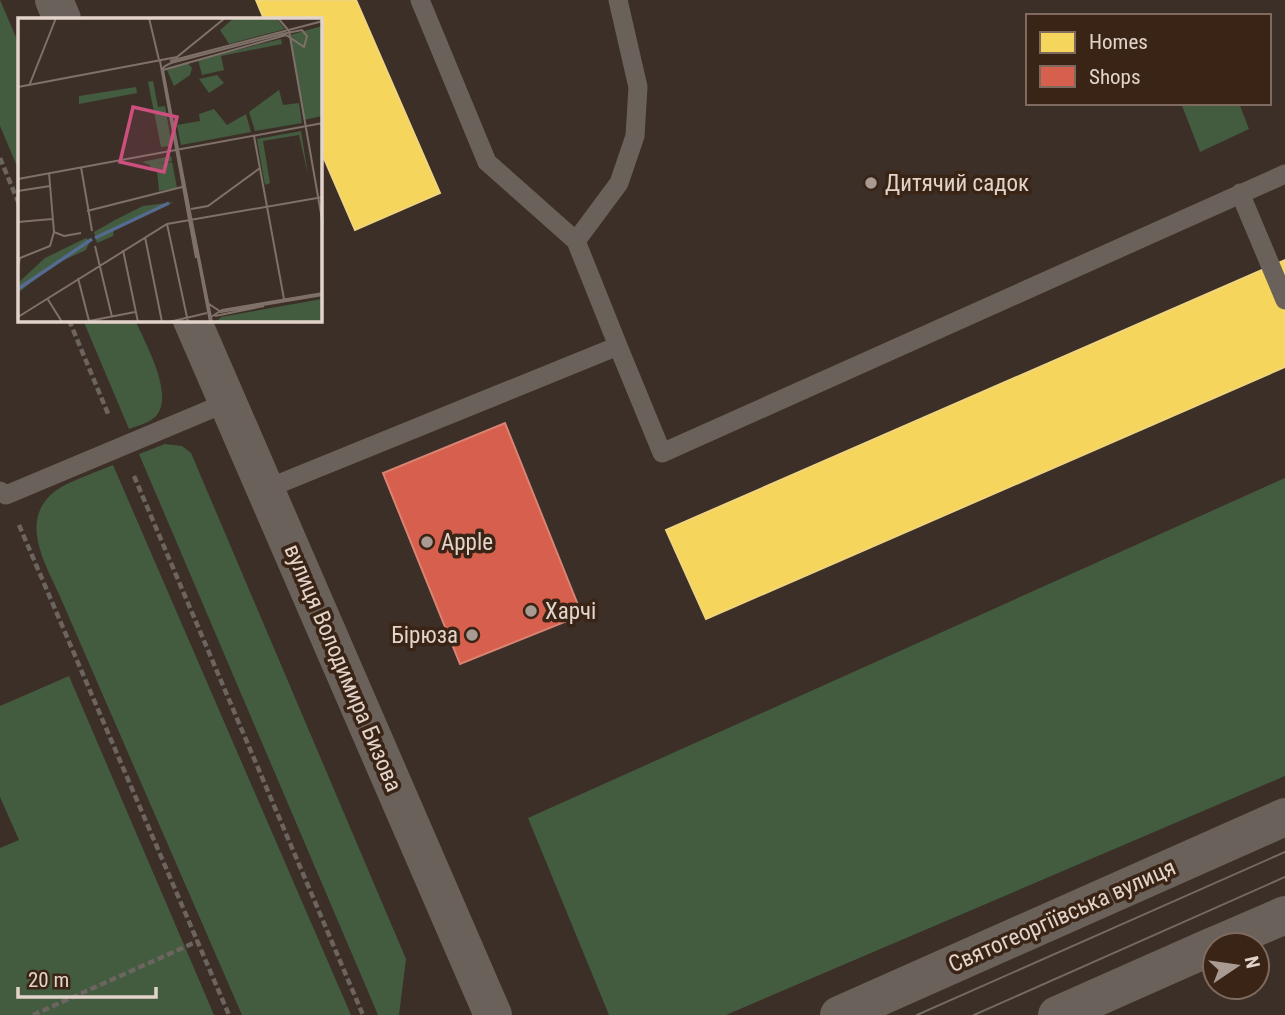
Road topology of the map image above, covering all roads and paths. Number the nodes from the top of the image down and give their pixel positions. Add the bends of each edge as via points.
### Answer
1 (54, 0) edge
2 (420, 0) edge
3 (618, 0) edge
4 (62, 18) edge
5 (0, 158) edge
6 (1285, 174) edge
7 (1240, 193) junction
8 (18, 202) edge
9 (576, 241) junction
10 (1285, 300) edge
11 (70, 322) edge
12 (193, 322) edge
13 (618, 346) junction
14 (228, 401) junction
15 (122, 446) junction
16 (266, 489) junction
17 (3, 493) edge
18 (1285, 817) edge
19 (1285, 915) edge
20 (1248, 931) edge
21 (198, 941) junction
22 (1201, 951) edge
23 (33, 1015) edge
24 (229, 1015) edge
25 (363, 1015) edge
26 (493, 1015) edge
27 (839, 1015) edge
28 (1057, 1015) edge

1 - 4 street
2 - 9 lane via 486,162
3 - 9 lane via 638,87 635,136 619,183
5 - 8 path
6 - 7 lane
7 - 10 lane
7 - 13 lane via 662,453
9 - 13 lane
11 - 15 path
12 - 14 street, вулиця Володимира Бизова
13 - 16 lane
14 - 15 lane
14 - 16 street, вулиця Володимира Бизова
15 - 17 lane
15 - 25 path
16 - 26 street, вулиця Володимира Бизова
17 - 21 path
18 - 27 street, Святогеоргіївська вулиця
19 - 20 street
21 - 23 path
21 - 24 path
22 - 28 street

